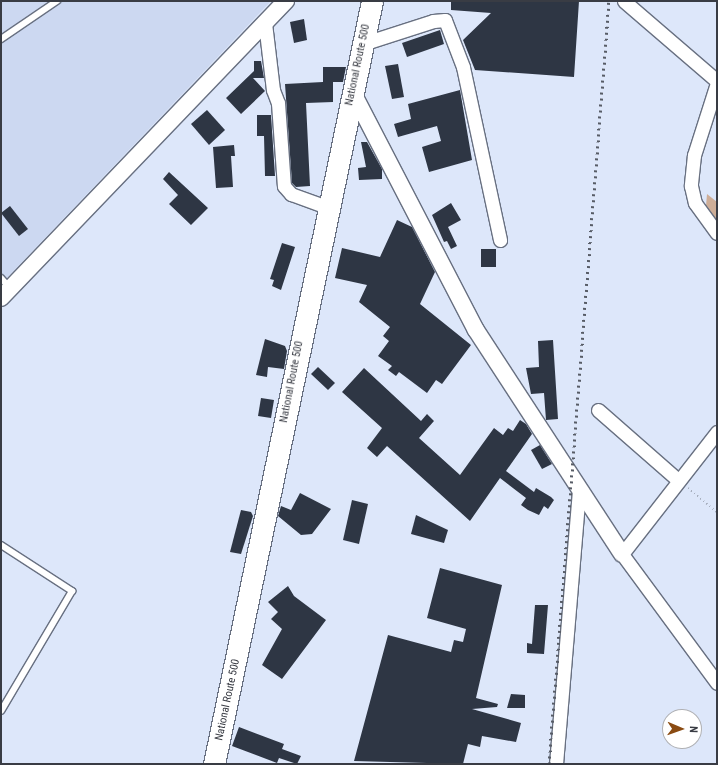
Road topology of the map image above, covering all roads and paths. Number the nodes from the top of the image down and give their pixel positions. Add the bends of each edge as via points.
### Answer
1 (57, 1) edge
2 (286, 1) edge
3 (372, 1) edge
4 (624, 1) edge
5 (265, 23) junction
6 (1, 39) edge
7 (362, 44) junction
8 (717, 82) edge
9 (353, 93) junction
10 (326, 207) junction
11 (717, 233) edge
12 (500, 240) dead end
13 (4, 288) edge
14 (598, 410) dead end
15 (717, 432) edge
16 (678, 480) junction
17 (579, 489) junction
18 (717, 512) edge
19 (1, 545) edge
20 (622, 554) junction
21 (717, 683) edge
22 (1, 711) edge
23 (214, 764) edge
24 (556, 764) edge

1 - 6 lane
2 - 5 street
3 - 7 highway, National Route 500
4 - 8 street
5 - 10 street via 273,90 278,103 284,186 291,194
5 - 13 street
7 - 9 highway, National Route 500
7 - 12 street via 445,20 463,66
8 - 11 street via 694,155 691,186 695,203
9 - 10 highway, National Route 500
9 - 17 street via 476,330
10 - 23 highway, National Route 500
14 - 16 street
15 - 16 street
16 - 18 path
16 - 20 street
17 - 20 street
17 - 24 street
19 - 22 lane via 72,591
20 - 21 street

